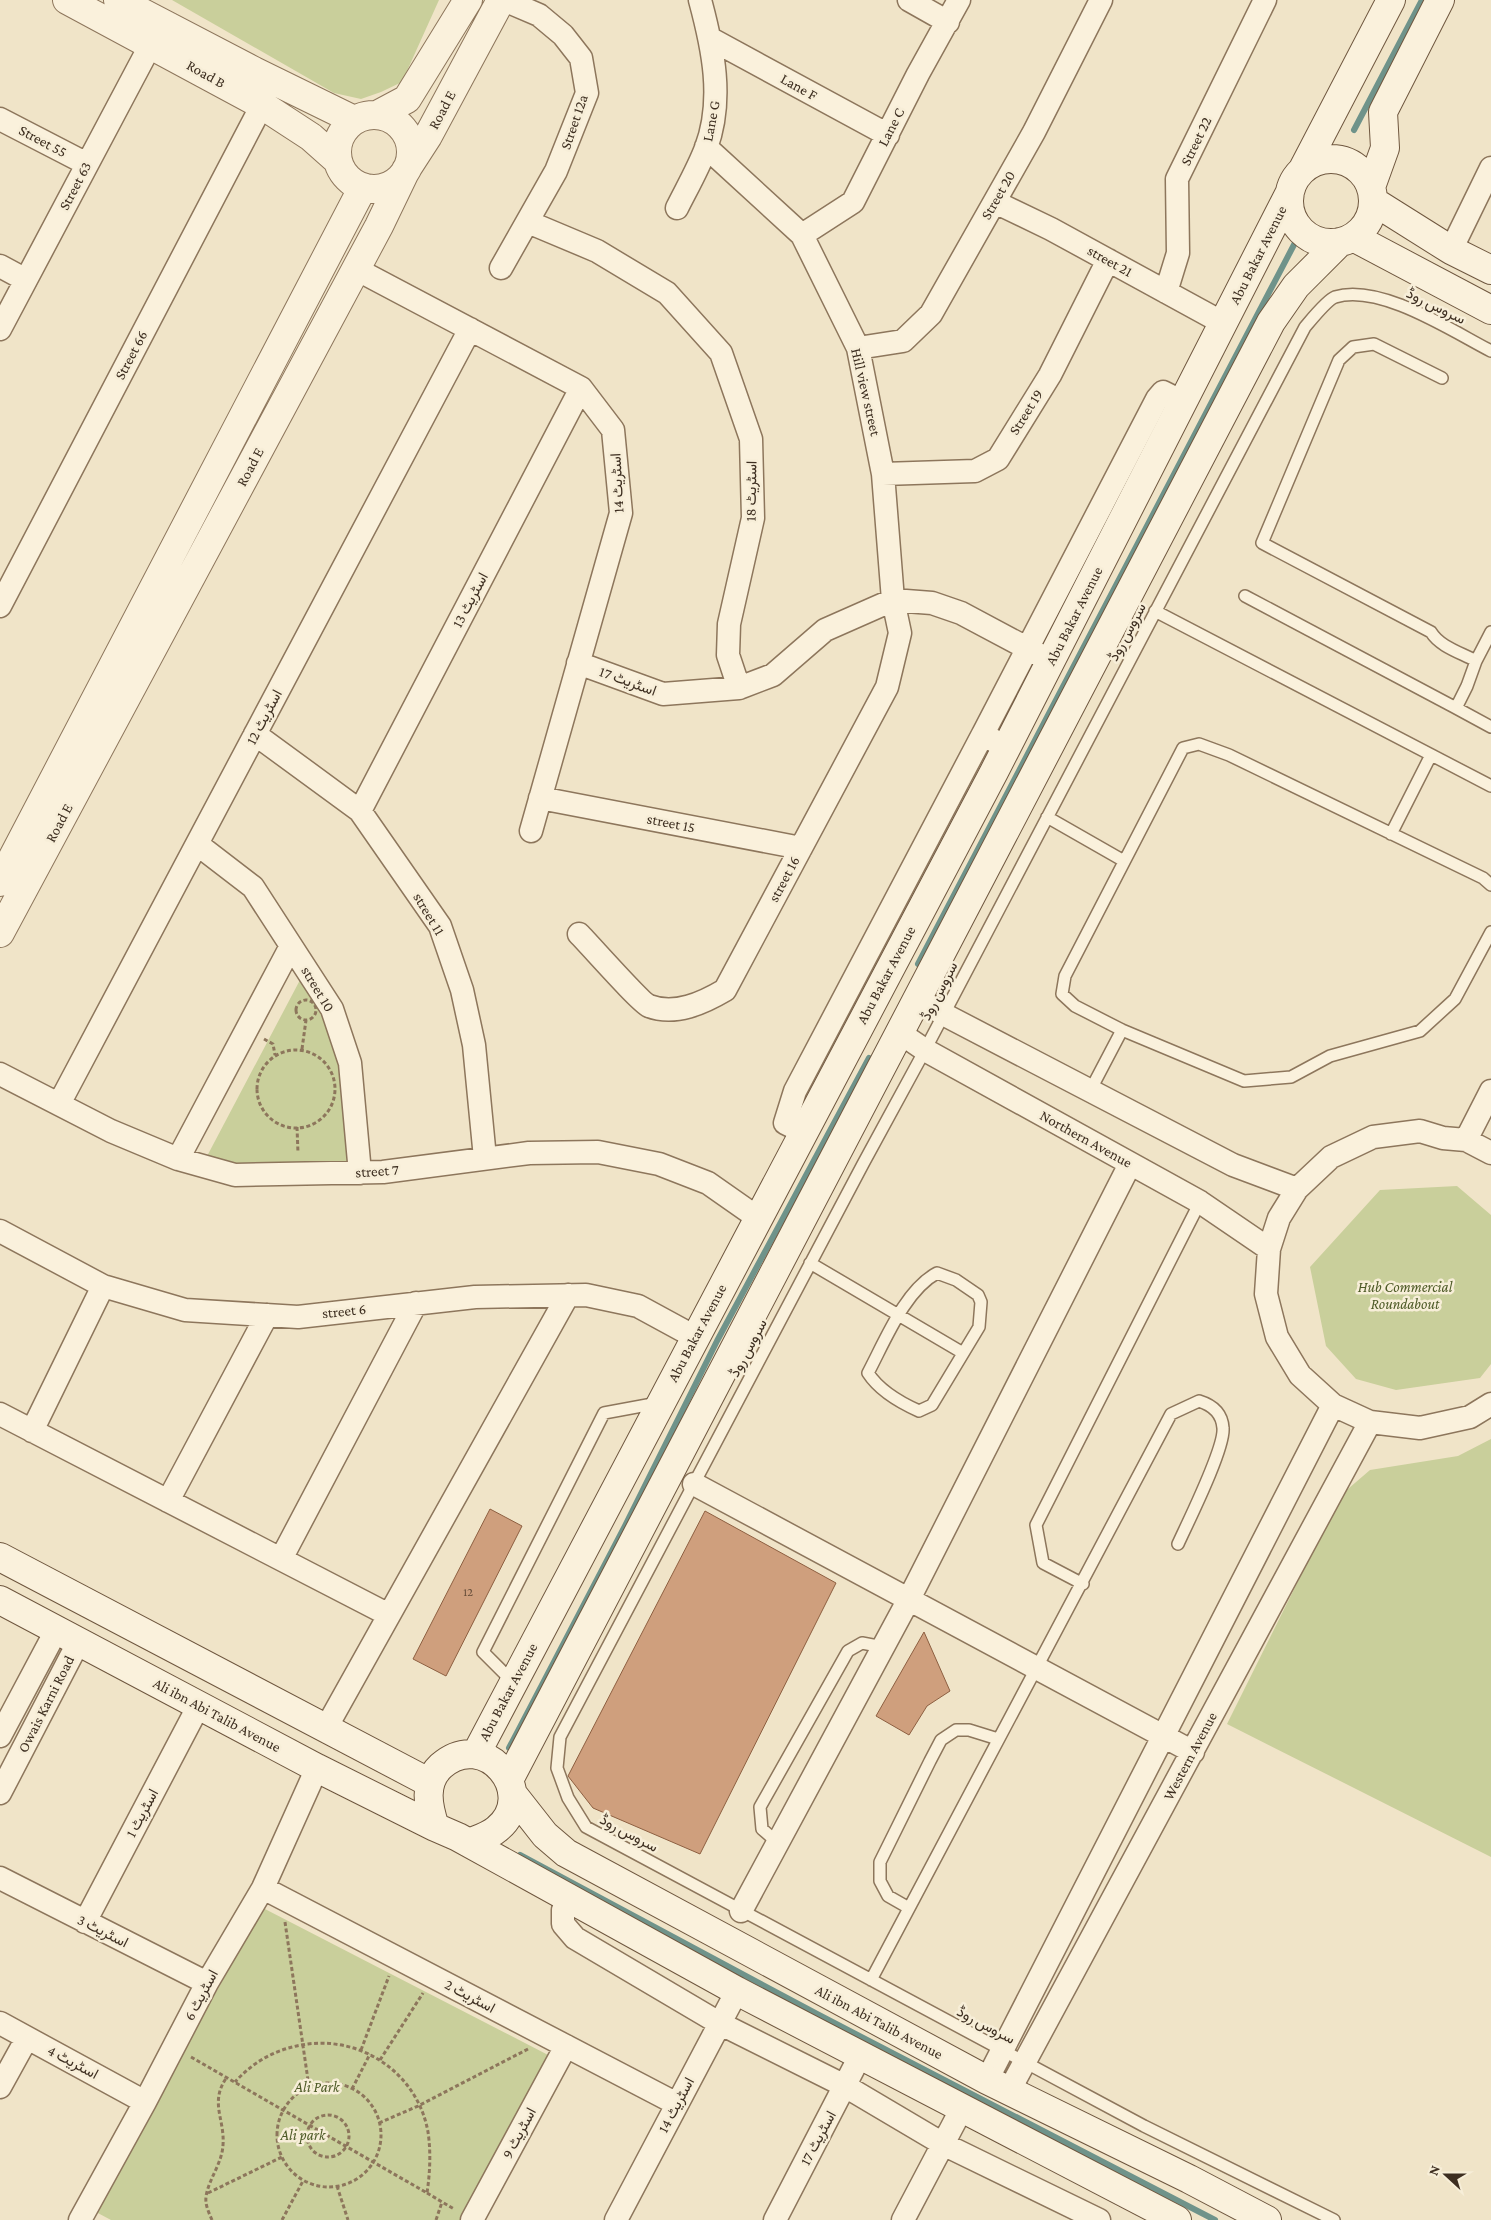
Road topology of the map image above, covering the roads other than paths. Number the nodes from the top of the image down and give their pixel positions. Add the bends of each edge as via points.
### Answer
1 (67, 0) edge
2 (118, 0) edge
3 (468, 0) edge
4 (502, 0) edge
5 (700, 0) edge
6 (908, 0) edge
7 (959, 0) edge
8 (1101, 0) edge
9 (1265, 0) edge
10 (1391, 0) edge
11 (1440, 0) edge
12 (948, 22) junction
13 (711, 39) junction
14 (151, 44) junction
15 (262, 104) junction
16 (366, 117) junction
17 (0, 118) edge
18 (888, 135) junction
19 (706, 147) junction
20 (338, 161) junction
21 (87, 164) junction
22 (1491, 168) edge
23 (1303, 169) junction
24 (406, 170) junction
25 (363, 187) junction
26 (1290, 192) junction
27 (1372, 194) junction
28 (995, 202) junction
29 (677, 208) dead end
30 (528, 222) junction
31 (802, 235) junction
32 (1347, 240) junction
33 (1451, 250) junction
34 (1108, 260) junction
35 (0, 266) edge
36 (501, 268) dead end
37 (356, 269) junction
38 (1491, 270) edge
39 (26, 280) junction
40 (1166, 292) junction
41 (1491, 310) edge
42 (1223, 324) junction
43 (0, 328) edge
44 (470, 329) junction
45 (858, 348) junction
46 (1491, 351) edge
47 (1442, 378) dead end
48 (581, 388) junction
49 (1183, 402) junction
50 (883, 474) junction
51 (6, 581) edge
52 (1245, 596) dead end
53 (893, 600) junction
54 (0, 606) edge
55 (1155, 611) junction
56 (1491, 632) edge
57 (1027, 648) junction
58 (1051, 661) junction
59 (1476, 661) junction
60 (578, 663) junction
61 (739, 688) junction
62 (1456, 708) junction
63 (1491, 727) edge
64 (255, 734) junction
65 (983, 734) junction
66 (1006, 748) junction
67 (1431, 755) junction
68 (1491, 786) edge
69 (540, 798) junction
70 (360, 811) junction
71 (1047, 817) junction
72 (531, 831) dead end
73 (1391, 834) junction
74 (197, 844) junction
75 (801, 848) junction
76 (1124, 861) junction
77 (0, 882) edge
78 (1491, 885) edge
79 (1491, 932) edge
80 (0, 933) edge
81 (579, 934) dead end
82 (291, 946) junction
83 (1487, 950) edge
84 (916, 998) junction
85 (943, 1014) junction
86 (1122, 1030) junction
87 (900, 1033) junction
88 (925, 1050) junction
89 (0, 1074) edge
90 (1090, 1091) junction
91 (1491, 1091) edge
92 (59, 1104) junction
93 (803, 1132) junction
94 (1466, 1140) junction
95 (1491, 1153) edge
96 (485, 1158) junction
97 (178, 1159) junction
98 (1130, 1164) junction
99 (360, 1173) junction
100 (1296, 1189) junction
101 (1200, 1202) junction
102 (758, 1218) junction
103 (0, 1231) edge
104 (1269, 1249) junction
105 (810, 1263) junction
106 (103, 1286) junction
107 (568, 1295) junction
108 (416, 1303) junction
109 (899, 1313) junction
110 (268, 1315) junction
111 (695, 1337) junction
112 (964, 1353) junction
113 (660, 1402) junction
114 (1491, 1404) edge
115 (1333, 1405) junction
116 (0, 1414) edge
117 (1370, 1422) junction
118 (32, 1431) junction
119 (694, 1484) junction
120 (168, 1501) junction
121 (1178, 1544) dead end
122 (0, 1557) edge
123 (281, 1559) junction
124 (1083, 1584) junction
125 (909, 1599) junction
126 (0, 1600) edge
127 (389, 1615) junction
128 (68, 1635) junction
129 (883, 1647) junction
130 (1036, 1667) junction
131 (513, 1682) junction
132 (199, 1705) junction
133 (326, 1728) junction
134 (1164, 1735) junction
135 (0, 1736) edge
136 (998, 1739) junction
137 (1193, 1752) junction
138 (476, 1754) junction
139 (317, 1768) junction
140 (430, 1782) junction
141 (510, 1786) junction
142 (0, 1794) edge
143 (435, 1827) junction
144 (469, 1843) junction
145 (778, 1843) junction
146 (0, 1878) edge
147 (272, 1892) junction
148 (568, 1899) junction
149 (909, 1908) junction
150 (741, 1911) junction
151 (85, 1922) junction
152 (871, 1980) junction
153 (207, 1983) junction
154 (737, 1991) junction
155 (0, 2023) edge
156 (719, 2023) junction
157 (27, 2038) junction
158 (558, 2042) junction
159 (1002, 2050) junction
160 (860, 2056) junction
161 (1025, 2062) junction
162 (845, 2086) junction
163 (998, 2086) junction
164 (0, 2087) edge
165 (145, 2102) junction
166 (677, 2104) junction
167 (962, 2108) junction
168 (943, 2144) junction
169 (1164, 2217) edge
170 (87, 2218) edge
171 (472, 2220) edge
172 (616, 2220) edge
173 (774, 2220) edge
174 (904, 2220) edge
175 (1099, 2220) edge
176 (1267, 2220) edge
177 (1334, 2220) edge

1 - 14 main road, Road B
2 - 16 main road, Road B via 254,71
3 - 16 main road via 407,99
4 - 24 main road, Road E
4 - 30 street, Street 12a via 539,15 563,35 581,58 587,92 556,172
5 - 13 street, Lane G
6 - 12 street
7 - 12 street, Lane C
8 - 28 street, Street 20
9 - 40 street, Street 22 via 1177,179 1178,253
10 - 23 main road
11 - 27 main road via 1383,112 1385,148
12 - 18 street, Lane C
13 - 18 street, Lane F
13 - 19 street, Lane G via 717,98
14 - 15 main road, Road B
14 - 21 street, Street 63
15 - 20 main road, Road B via 311,137
15 - 51 street, Street 66
16 - 20 main road via 345,128 336,150
16 - 24 main road via 389,118 407,134 410,159
17 - 21 street, Street 55
18 - 31 street, Lane C via 853,202
19 - 29 street, Lane G
19 - 31 street, Hill view street
20 - 25 main road via 343,173
21 - 39 street, Street 63
22 - 33 street
23 - 26 main road
23 - 27 main road via 1315,162 1342,160 1364,175
24 - 25 main road via 387,186
24 - 37 main road, Road E
25 - 77 main road, Road E
26 - 32 main road via 1291,213 1301,231 1326,243
26 - 42 main road, Abu Bakar Avenue
27 - 32 main road via 1371,215
27 - 33 main road
28 - 34 street, street 21
28 - 45 street, Street 20 via 931,314 903,341
30 - 36 street, Street 12a
30 - 61 street, اسٹریٹ 18 via 597,251 668,293 721,353 751,440 753,518 729,624 728,655
31 - 45 street, Hill view street
32 - 41 main road
32 - 84 main road via 1296,286 1271,322
33 - 38 main road
34 - 40 street, street 21
34 - 50 street, Street 19 via 1050,375 998,459 975,471
35 - 39 street
37 - 44 street, اسٹریٹ 14
37 - 80 main road, Road E
39 - 43 street, Street 63
40 - 42 street, street 21
42 - 49 main road, Abu Bakar Avenue
44 - 48 street, اسٹریٹ 14
44 - 64 street, اسٹریٹ 12
45 - 50 street, Hill view street
46 - 55 lane, سروس روڈ via 1404,306 1362,294 1333,298 1305,326
47 - 59 lane via 1374,344 1354,347 1338,360 1262,543 1432,632 1441,643
48 - 60 street, اسٹریٹ 14 via 614,430 621,513
48 - 70 street, اسٹریٹ 13
49 - 57 street via 1163,392 1157,399
49 - 58 main road, Abu Bakar Avenue
50 - 53 street, Hill view street
51 - 54 street, Street 66
52 - 62 lane
53 - 57 street via 932,603 961,613
53 - 61 street via 825,630 773,675
53 - 75 street, street 16 via 900,633 888,687
55 - 67 lane
55 - 71 lane, سروس روڈ
56 - 59 lane
57 - 58 street
57 - 65 street
58 - 66 main road, Abu Bakar Avenue
59 - 62 lane
60 - 61 street, اسٹریٹ 17 via 663,694
60 - 69 street, اسٹریٹ 14
62 - 63 lane
64 - 70 street, street 11
64 - 74 street, اسٹریٹ 12
65 - 66 street
65 - 93 street via 795,1091 785,1123
66 - 93 main road, Abu Bakar Avenue
67 - 68 lane
67 - 73 lane
69 - 72 street, اسٹریٹ 14
69 - 75 street, street 15
70 - 96 street, street 11 via 440,926 462,990 474,1045
71 - 76 lane
71 - 85 lane, سروس روڈ
73 - 76 lane via 1229,754 1200,744 1182,748
73 - 78 lane
74 - 82 street, street 10 via 253,886
74 - 92 street, اسٹریٹ 12
75 - 81 street, street 16 via 725,990 704,1003 671,1010 647,1006
76 - 86 lane via 1065,976 1062,994 1075,1006
79 - 83 lane
82 - 97 street
82 - 99 street, street 10 via 332,1009 350,1063
83 - 86 lane via 1455,999 1420,1031 1330,1056 1291,1077 1244,1081
84 - 85 street
84 - 87 main road
85 - 88 lane, سروس روڈ
85 - 90 street
86 - 90 lane
87 - 88 street, Northern Avenue
87 - 141 main road
88 - 98 street, Northern Avenue
88 - 105 lane, سروس روڈ
89 - 92 street, street 7
90 - 100 street via 1233,1165
91 - 94 street
92 - 97 street, street 7 via 111,1131
93 - 102 main road, Abu Bakar Avenue
94 - 95 street
94 - 100 street via 1420,1131 1373,1137 1331,1157
96 - 99 street, street 7
96 - 102 street, street 7 via 529,1153 598,1152 650,1163 708,1184
97 - 99 street, street 7 via 235,1175
98 - 101 street, Northern Avenue
98 - 125 street
100 - 104 street via 1279,1218
101 - 104 street, Northern Avenue
101 - 124 lane via 1036,1526 1043,1563
102 - 111 main road, Abu Bakar Avenue
103 - 106 street, street 6
104 - 115 street via 1266,1294 1277,1337 1300,1375
105 - 109 lane
105 - 119 lane, سروس روڈ
106 - 110 street, street 6 via 185,1310
106 - 118 street
107 - 108 street, street 6 via 475,1297
107 - 111 street, street 6 via 586,1295 638,1306
107 - 127 street
108 - 110 street, street 6 via 298,1317
108 - 123 street
109 - 112 lane
109 - 112 lane via 926,1278 937,1273 956,1280 978,1295 982,1302 979,1328
109 - 112 lane via 868,1373 872,1380 906,1406 919,1411 932,1405
110 - 120 street
111 - 113 main road, Abu Bakar Avenue
113 - 131 main road, Abu Bakar Avenue
113 - 131 lane via 604,1413 483,1652
114 - 117 street via 1470,1417 1420,1428
115 - 117 street
115 - 134 street
116 - 118 street
117 - 137 street, Western Avenue
118 - 120 street
119 - 125 street
119 - 150 lane, سروس روڈ via 560,1737 557,1768 568,1798 586,1827
120 - 123 street
121 - 124 lane via 1218,1450 1223,1428 1219,1413 1199,1401 1171,1414
122 - 133 main road
123 - 127 street
124 - 130 lane
125 - 129 street
125 - 130 street
126 - 128 main road, Ali ibn Abi Talib Avenue
127 - 133 street
128 - 132 main road, Ali ibn Abi Talib Avenue
128 - 135 street, Owais Karni Road
128 - 142 street, Owais Karni Road
129 - 145 street
129 - 145 lane via 862,1643 848,1651 760,1807 762,1829
130 - 134 street
130 - 136 lane
131 - 138 main road, Abu Bakar Avenue
132 - 139 main road, Ali ibn Abi Talib Avenue
132 - 151 street, اسٹریٹ 1
133 - 140 main road
134 - 137 street
134 - 159 street
136 - 149 lane
136 - 149 lane via 969,1730 956,1730 942,1740 930,1761 880,1862 880,1881 888,1896
137 - 161 street, Western Avenue
138 - 140 main road via 461,1755 448,1761
138 - 141 main road via 501,1768
139 - 143 main road, Ali ibn Abi Talib Avenue
139 - 147 street, اسٹریٹ 6
140 - 143 main road via 428,1796
141 - 144 main road via 511,1806 501,1824
141 - 163 main road, Ali ibn Abi Talib Avenue via 545,1835 566,1853
143 - 144 main road
144 - 148 main road
145 - 150 street
146 - 151 street, اسٹریٹ 3
147 - 153 street, اسٹریٹ 6
147 - 158 street, اسٹریٹ 2
148 - 154 main road
148 - 156 street via 563,1910 563,1924 575,1938
149 - 152 lane
150 - 152 lane, سروس روڈ
151 - 153 street, اسٹریٹ 3
152 - 159 lane, سروس روڈ
153 - 165 street, اسٹریٹ 6
154 - 156 street, اسٹریٹ 14
154 - 160 main road
155 - 157 street, اسٹریٹ 4
156 - 162 street
156 - 166 street, اسٹریٹ 14
157 - 164 street
157 - 165 street, اسٹریٹ 4
158 - 166 street, اسٹریٹ 2
158 - 171 street, اسٹریٹ 9
159 - 161 lane, سروس روڈ
159 - 163 street
160 - 162 street, اسٹریٹ 17
160 - 167 main road
161 - 163 street, Western Avenue
161 - 177 lane, سروس روڈ via 1144,2126
162 - 168 street
162 - 173 street, اسٹریٹ 17
163 - 176 main road, Ali ibn Abi Talib Avenue
165 - 170 street, اسٹریٹ 6
166 - 172 street, اسٹریٹ 14
167 - 168 street
167 - 169 main road
168 - 174 street
168 - 175 street

